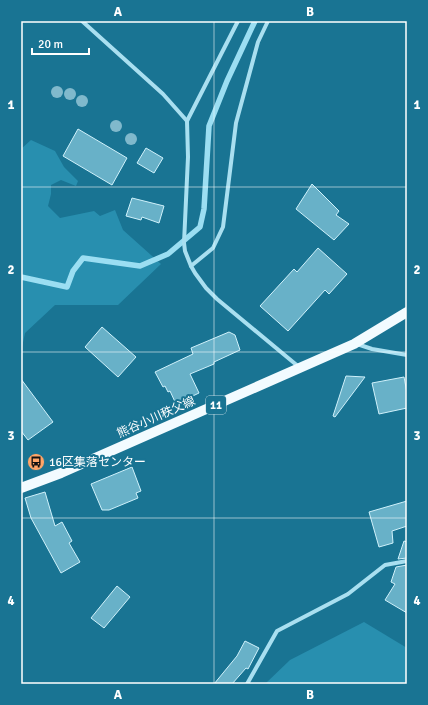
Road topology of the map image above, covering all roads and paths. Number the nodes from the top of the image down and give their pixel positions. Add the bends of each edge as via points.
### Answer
1 (82, 21) edge
2 (238, 21) edge
3 (268, 21) edge
4 (187, 120) junction
5 (191, 266) junction
6 (407, 312) edge
7 (354, 344) junction
8 (407, 355) edge
9 (301, 368) junction
10 (21, 488) edge
11 (407, 561) edge
12 (247, 684) edge

1 - 4 street via 163,94
2 - 4 street
3 - 5 street via 258,42 236,123 223,227 213,248
4 - 5 street via 184,243
5 - 9 street via 206,288
6 - 7 main road, 熊谷小川秩父線 / 11
7 - 8 street
7 - 9 main road, 熊谷小川秩父線 / 11
9 - 10 main road, 熊谷小川秩父線 / 11
11 - 12 street via 385,565 348,594 277,631

